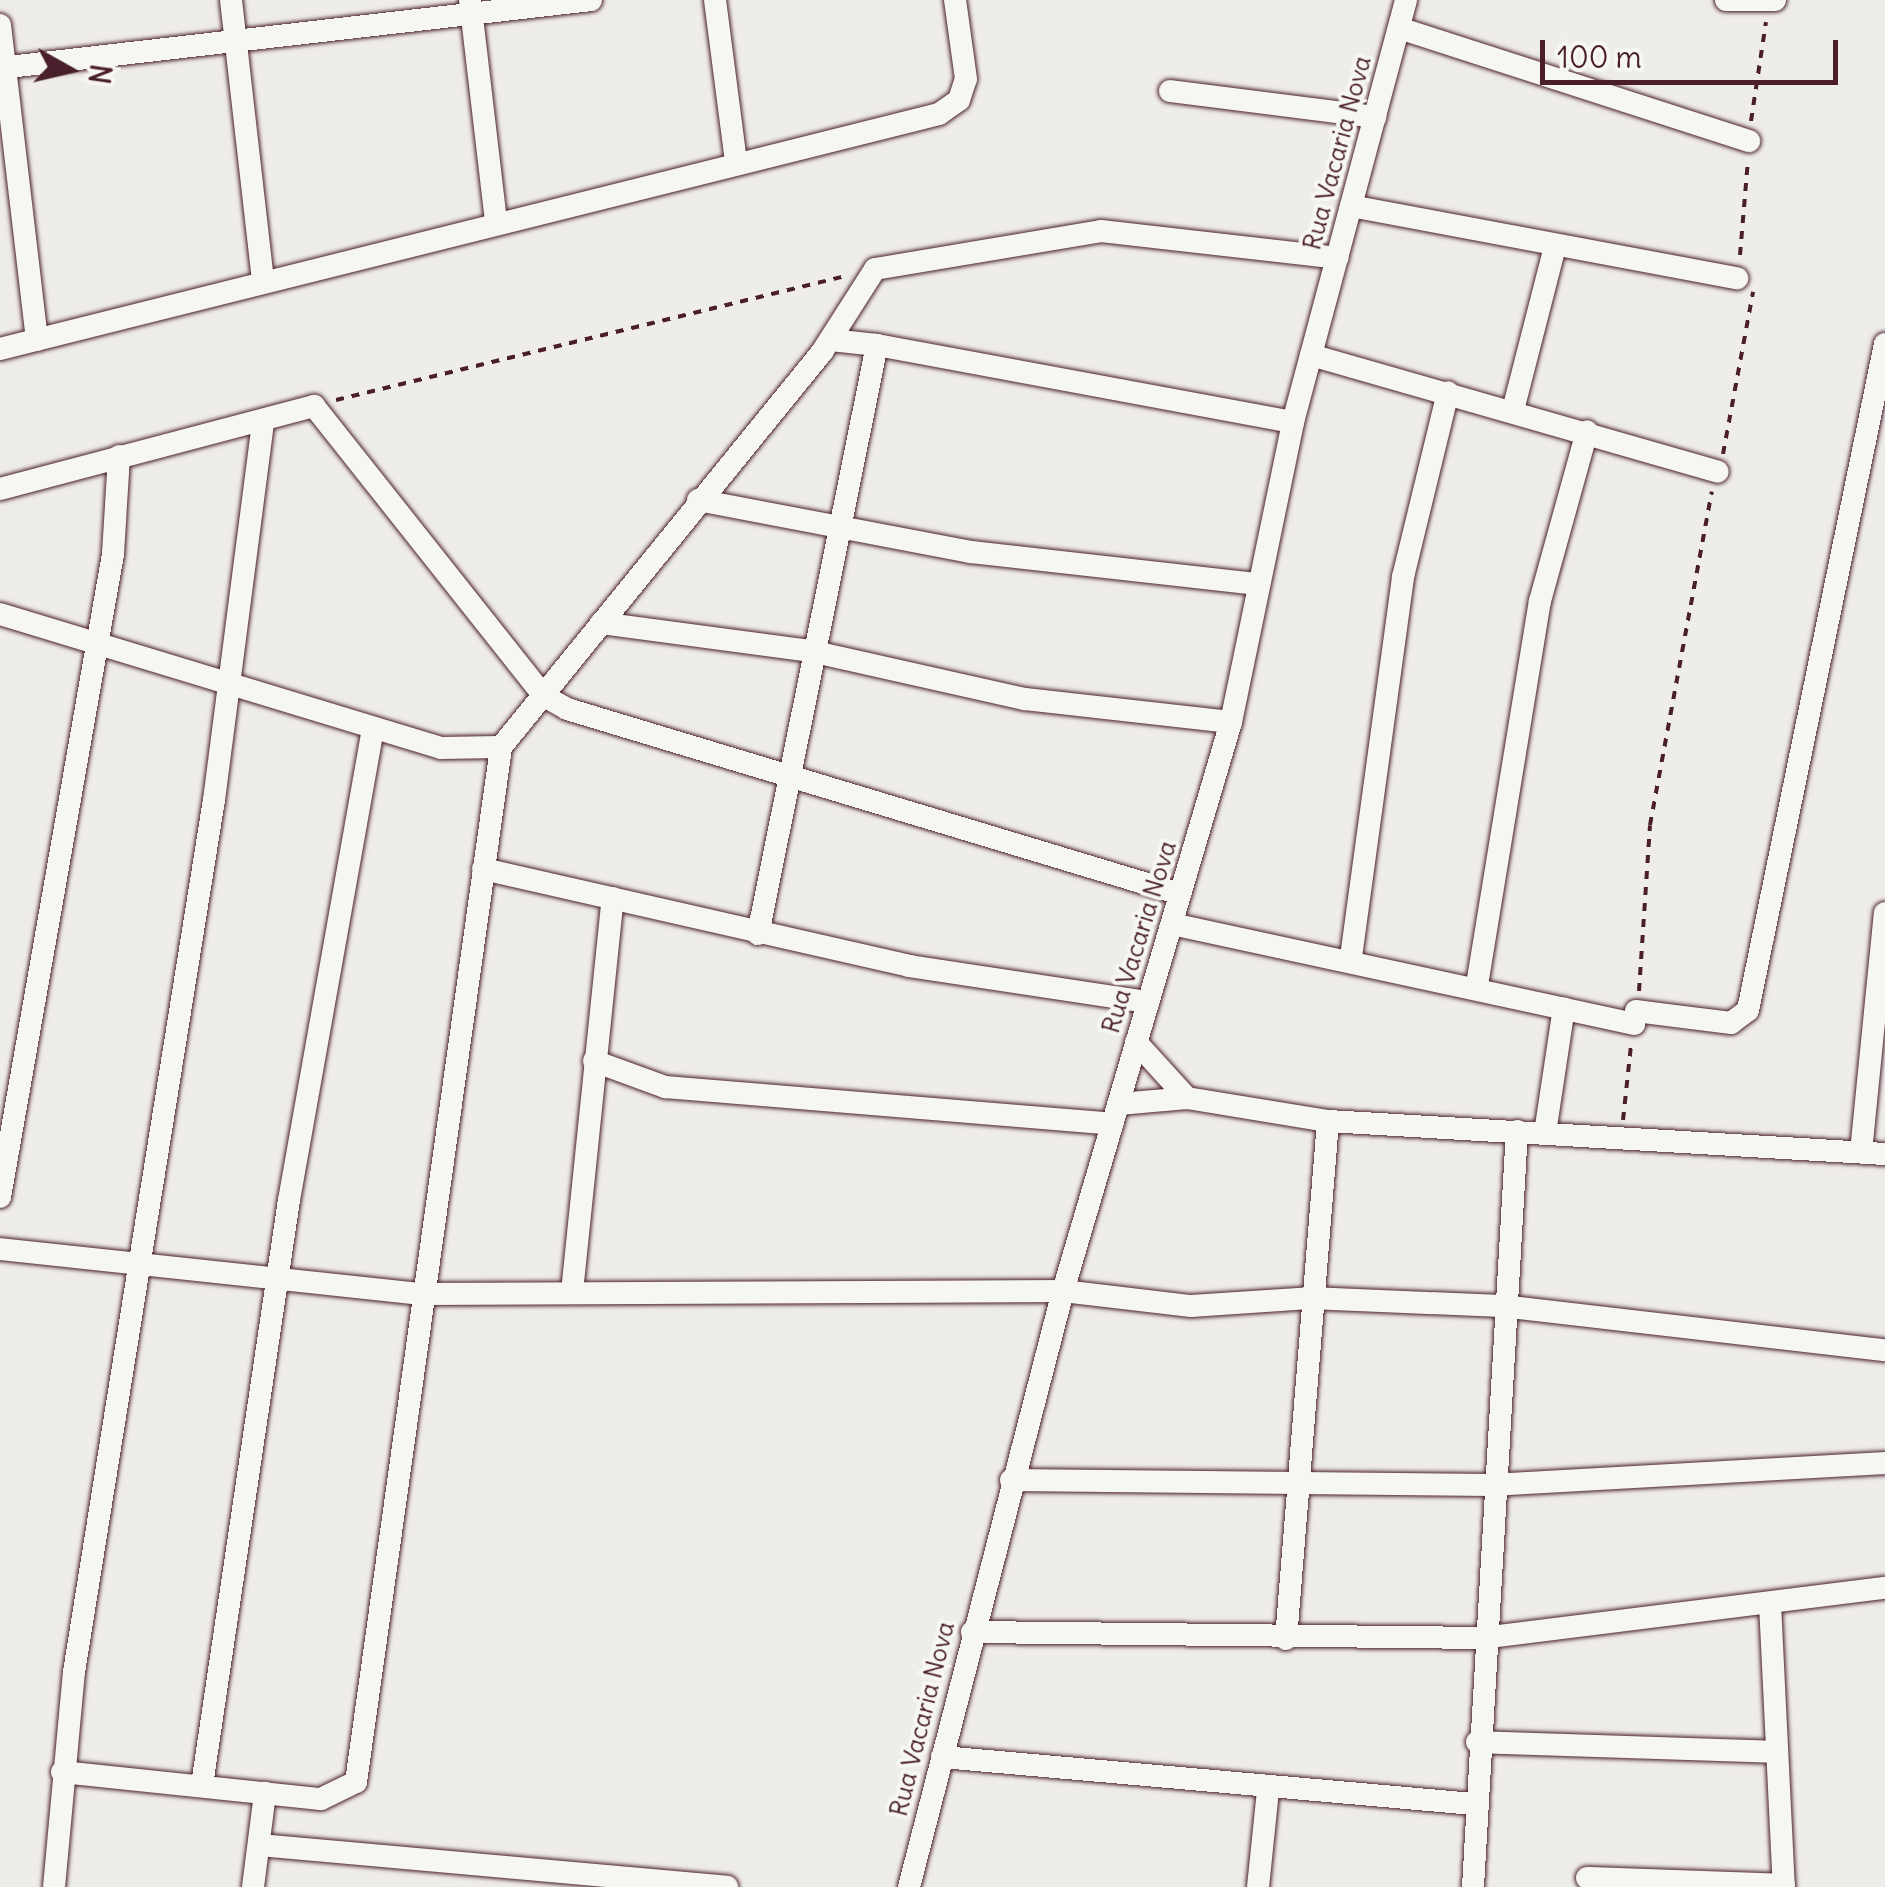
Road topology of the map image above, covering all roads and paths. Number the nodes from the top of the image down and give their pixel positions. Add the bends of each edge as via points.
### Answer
1 (231, 0) edge
2 (591, 0) edge
3 (716, 0) edge
4 (955, 0) edge
5 (1406, 0) edge
6 (1726, 0) edge
7 (1775, 0) edge
8 (471, 7) edge
9 (0, 25) edge
10 (1398, 28) junction
11 (236, 41) junction
12 (3, 68) edge
13 (1170, 91) dead end
14 (1375, 117) junction
15 (1749, 141) dead end
16 (736, 162) junction
17 (1351, 206) junction
18 (496, 223) junction
19 (1556, 246) junction
20 (1337, 258) junction
21 (875, 270) junction
22 (1737, 278) joint
23 (263, 282) junction
24 (37, 340) junction
25 (831, 340) junction
26 (1885, 344) edge
27 (877, 345) junction
28 (0, 349) edge
29 (1312, 354) junction
30 (1448, 392) junction
31 (314, 406) junction
32 (1513, 410) junction
33 (1293, 422) junction
34 (263, 424) junction
35 (1586, 431) junction
36 (119, 456) junction
37 (1718, 472) junction
38 (0, 489) edge
39 (698, 500) junction
40 (834, 525) junction
41 (1258, 584) junction
42 (0, 614) edge
43 (600, 623) junction
44 (97, 642) junction
45 (810, 651) junction
46 (228, 676) junction
47 (544, 696) junction
48 (1231, 722) junction
49 (373, 729) junction
50 (501, 747) junction
51 (785, 775) junction
52 (483, 870) junction
53 (1180, 894) junction
54 (612, 898) junction
55 (1885, 913) edge
56 (1172, 924) junction
57 (758, 934) junction
58 (1352, 957) junction
59 (1478, 985) junction
60 (1148, 1002) junction
61 (1564, 1008) junction
62 (1635, 1018) junction
63 (1136, 1042) junction
64 (594, 1061) junction
65 (1187, 1098) junction
66 (1115, 1114) junction
67 (1328, 1122) junction
68 (1517, 1131) junction
69 (1546, 1133) junction
70 (1622, 1134) junction
71 (1860, 1152) junction
72 (1885, 1154) edge
73 (0, 1197) edge
74 (0, 1249) edge
75 (136, 1265) junction
76 (277, 1282) junction
77 (572, 1292) junction
78 (1063, 1292) junction
79 (422, 1294) junction
80 (1310, 1298) junction
81 (1502, 1306) junction
82 (1885, 1350) edge
83 (1885, 1463) edge
84 (1011, 1480) junction
85 (1295, 1482) junction
86 (1491, 1485) junction
87 (1885, 1588) edge
88 (1770, 1604) junction
89 (972, 1632) junction
90 (1482, 1638) junction
91 (1286, 1639) junction
92 (1478, 1742) junction
93 (1777, 1752) junction
94 (942, 1757) junction
95 (62, 1772) junction
96 (202, 1785) junction
97 (1268, 1791) junction
98 (265, 1793) junction
99 (1474, 1804) junction
100 (258, 1845) junction
101 (1587, 1878) dead end
102 (1784, 1886) edge
103 (54, 1887) edge
104 (253, 1887) edge
105 (727, 1887) edge
106 (909, 1887) edge
107 (1258, 1887) edge
108 (1474, 1887) edge

1 - 11 street
2 - 8 street
3 - 16 street
4 - 16 street via 966,79 959,100 939,114
5 - 10 street, Rua Vacaria Nova
6 - 7 street
8 - 11 street
8 - 18 street
9 - 12 street
10 - 14 street, Rua Vacaria Nova
10 - 15 street
11 - 12 street
11 - 23 street
12 - 24 street
13 - 14 street
14 - 17 street, Rua Vacaria Nova
16 - 18 street
17 - 19 street
17 - 20 street, Rua Vacaria Nova
18 - 23 street
19 - 22 street
19 - 32 street
20 - 21 street via 1101,231
20 - 29 street, Rua Vacaria Nova
21 - 25 street
21 - 31 path
22 - 37 path via 1752,291 1752,330
23 - 24 street
24 - 28 street
25 - 27 street
25 - 39 street
26 - 62 street via 1748,1010 1731,1023
27 - 33 street
27 - 40 street
29 - 30 street
29 - 33 street, Rua Vacaria Nova
30 - 32 street
30 - 58 street via 1403,577
31 - 34 street
31 - 47 street
32 - 35 street
33 - 41 street, Rua Vacaria Nova
34 - 36 street
34 - 46 street
35 - 37 street
35 - 59 street via 1540,601
36 - 38 street
36 - 44 street
37 - 62 path via 1650,825
39 - 40 street
39 - 43 street
40 - 41 street via 971,552
40 - 45 street
41 - 48 street, Rua Vacaria Nova
42 - 44 street
43 - 45 street
43 - 47 street
44 - 46 street
44 - 73 street
45 - 48 street via 1025,699
45 - 51 street
46 - 49 street
46 - 75 street
47 - 50 street
47 - 51 street via 618,730
48 - 53 street, Rua Vacaria Nova
49 - 50 street via 441,748
49 - 76 street
50 - 52 street
51 - 53 street
51 - 57 street
52 - 54 street
52 - 79 street
53 - 56 street, Rua Vacaria Nova
54 - 57 street
54 - 64 street
55 - 71 street
56 - 58 street
56 - 60 street, Rua Vacaria Nova
57 - 60 street
58 - 59 street
59 - 61 street
60 - 63 street, Rua Vacaria Nova
61 - 62 street
61 - 69 street
62 - 70 path
63 - 65 street
63 - 66 street, Rua Vacaria Nova
64 - 66 street via 665,1087
64 - 77 street
65 - 66 street
65 - 67 street
66 - 78 street, Rua Vacaria Nova
67 - 68 street
67 - 80 street
68 - 69 street
68 - 81 street
69 - 70 street
70 - 71 street
71 - 72 street
74 - 75 street
75 - 76 street
75 - 95 street
76 - 79 street
76 - 96 street
77 - 78 street
77 - 79 street
78 - 80 street via 1208,1307
78 - 84 street, Rua Vacaria Nova
79 - 98 street via 360,1772 332,1798
80 - 81 street
80 - 85 street
81 - 82 street
81 - 86 street
83 - 86 street
84 - 85 street
84 - 89 street, Rua Vacaria Nova
85 - 86 street
85 - 91 street
86 - 90 street
87 - 88 street
88 - 90 street
88 - 93 street
89 - 91 street
89 - 94 street, Rua Vacaria Nova
90 - 91 street
90 - 92 street
92 - 93 street
92 - 99 street
93 - 102 street
94 - 97 street
94 - 106 street, Rua Vacaria Nova
95 - 96 street
95 - 103 street
96 - 98 street
97 - 99 street
97 - 107 street
98 - 100 street
99 - 108 street
100 - 104 street
100 - 105 street
101 - 102 street

